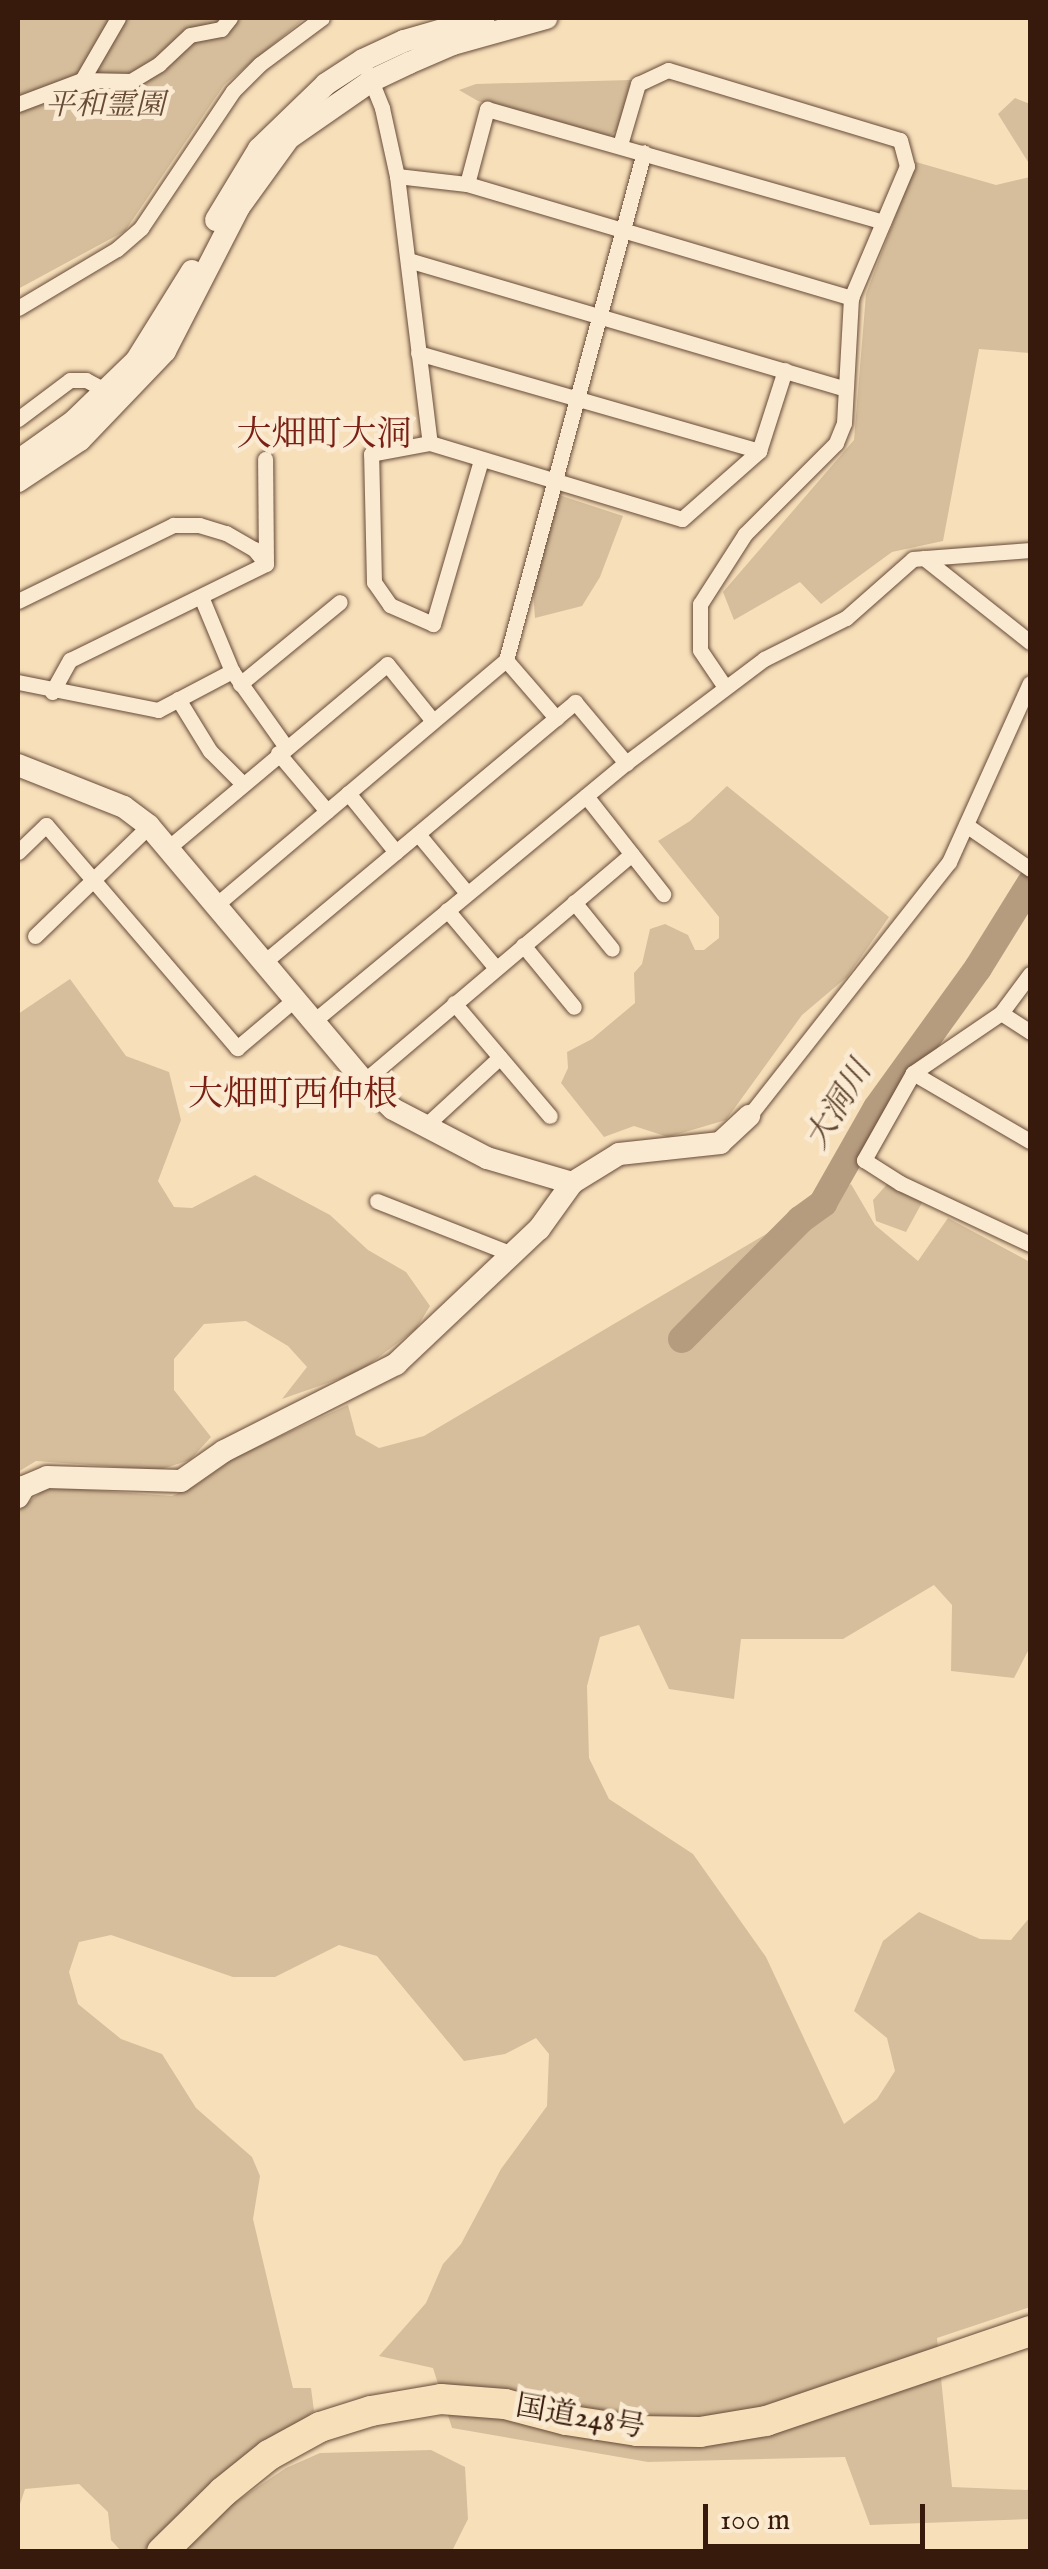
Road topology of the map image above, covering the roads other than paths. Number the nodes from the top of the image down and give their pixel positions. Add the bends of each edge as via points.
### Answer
1 (118, 18) edge
2 (230, 18) edge
3 (322, 18) edge
4 (484, 18) edge
5 (546, 18) edge
6 (367, 70) junction
7 (82, 80) junction
8 (18, 104) edge
9 (620, 145) junction
10 (644, 152) junction
11 (397, 176) junction
12 (467, 184) junction
13 (884, 222) junction
14 (625, 229) junction
15 (408, 260) junction
16 (851, 298) junction
17 (18, 308) edge
18 (601, 316) junction
19 (418, 353) junction
20 (786, 370) junction
21 (844, 388) junction
22 (107, 391) junction
23 (576, 400) junction
24 (18, 419) edge
25 (430, 443) junction
26 (759, 451) junction
27 (266, 459) dead end
28 (481, 460) junction
29 (18, 461) edge
30 (18, 481) edge
31 (553, 482) junction
32 (1030, 550) edge
33 (924, 558) junction
34 (266, 564) junction
35 (202, 599) junction
36 (18, 600) edge
37 (340, 602) dead end
38 (1030, 642) edge
39 (506, 660) junction
40 (236, 678) junction
41 (18, 682) edge
42 (1030, 683) edge
43 (726, 687) junction
44 (52, 692) junction
45 (178, 699) junction
46 (556, 718) junction
47 (433, 722) junction
48 (282, 750) junction
49 (626, 762) junction
50 (18, 765) edge
51 (243, 784) junction
52 (348, 793) junction
53 (586, 796) junction
54 (327, 811) junction
55 (149, 826) junction
56 (966, 826) junction
57 (418, 834) junction
58 (168, 848) junction
59 (18, 852) edge
60 (396, 852) junction
61 (632, 854) junction
62 (1030, 870) edge
63 (93, 880) junction
64 (468, 893) junction
65 (663, 894) dead end
66 (574, 902) junction
67 (216, 905) junction
68 (447, 910) junction
69 (35, 936) dead end
70 (523, 945) junction
71 (612, 949) dead end
72 (263, 963) junction
73 (496, 968) junction
74 (1030, 974) edge
75 (295, 999) junction
76 (454, 1002) junction
77 (574, 1007) dead end
78 (1001, 1013) junction
79 (315, 1020) junction
80 (1030, 1032) edge
81 (500, 1057) junction
82 (913, 1074) junction
83 (364, 1082) junction
84 (550, 1116) dead end
85 (749, 1116) joint
86 (424, 1127) junction
87 (1030, 1141) edge
88 (572, 1183) junction
89 (377, 1200) dead end
90 (1030, 1244) edge
91 (512, 1254) junction
92 (18, 1498) edge
93 (1030, 2331) edge
94 (162, 2552) edge

1 - 7 street
2 - 7 street via 221,28 190,36 131,80
3 - 17 street via 233,90 141,228
4 - 6 street via 404,41
5 - 6 street
6 - 11 street
6 - 22 street via 326,84 258,150 158,331
6 - 30 street via 263,168 190,310 142,380 80,440
7 - 8 street
9 - 10 street
9 - 12 street via 487,109
9 - 13 street via 638,84 668,70 900,140 906,166
10 - 13 street
10 - 14 street
11 - 12 street
11 - 15 street
12 - 14 street
13 - 16 street
14 - 16 street
14 - 18 street
15 - 18 street
15 - 19 street
16 - 21 street
18 - 20 street
18 - 23 street
19 - 23 street
19 - 25 street
20 - 21 street
20 - 26 street
21 - 43 street via 844,423 836,443 745,534 700,604 700,650
22 - 24 street via 70,380
22 - 29 street
23 - 26 street
23 - 31 street
25 - 28 street
25 - 28 street via 371,454 374,582 390,606 433,624
26 - 31 street via 682,519
27 - 34 street
28 - 31 street
31 - 39 street
32 - 33 street
33 - 38 street
33 - 43 street via 913,559 846,618 791,642
34 - 35 street
34 - 36 street via 226,533 172,526
35 - 40 street
35 - 44 street via 70,660
37 - 40 street
39 - 46 street
39 - 47 street
40 - 45 street
40 - 48 street
41 - 44 street
42 - 56 street
43 - 49 street
44 - 45 street via 158,710
45 - 51 street via 210,751
46 - 49 street via 575,702
46 - 57 street
47 - 48 street via 387,664
47 - 52 street
48 - 51 street
48 - 54 street
49 - 53 street
50 - 55 street via 124,806
51 - 58 street
52 - 54 street
52 - 60 street
53 - 61 street
53 - 64 street
54 - 67 street
55 - 58 street
55 - 63 street
56 - 62 street
56 - 85 street via 949,862
57 - 60 street
57 - 64 street
58 - 67 street
59 - 63 street via 46,825
60 - 72 street
61 - 65 street
61 - 66 street
63 - 69 street
63 - 75 street via 238,1048
64 - 68 street
66 - 70 street
66 - 71 street
67 - 72 street
68 - 73 street
68 - 79 street
70 - 73 street
70 - 77 street
72 - 75 street
73 - 76 street
74 - 78 street
75 - 79 street
76 - 81 street
76 - 83 street
78 - 80 street
78 - 82 street
79 - 83 street
81 - 84 street
81 - 86 street
82 - 87 street
82 - 90 street via 864,1160
83 - 86 street
85 - 88 street via 720,1142 619,1154
86 - 88 street via 487,1158
88 - 91 street via 540,1229
89 - 91 street
91 - 92 street via 396,1364 224,1451 181,1480 46,1477 24,1487
93 - 94 highway, 国道248号 via 766,2421 700,2432 637,2431 457,2400 372,2412 320,2428 269,2455

